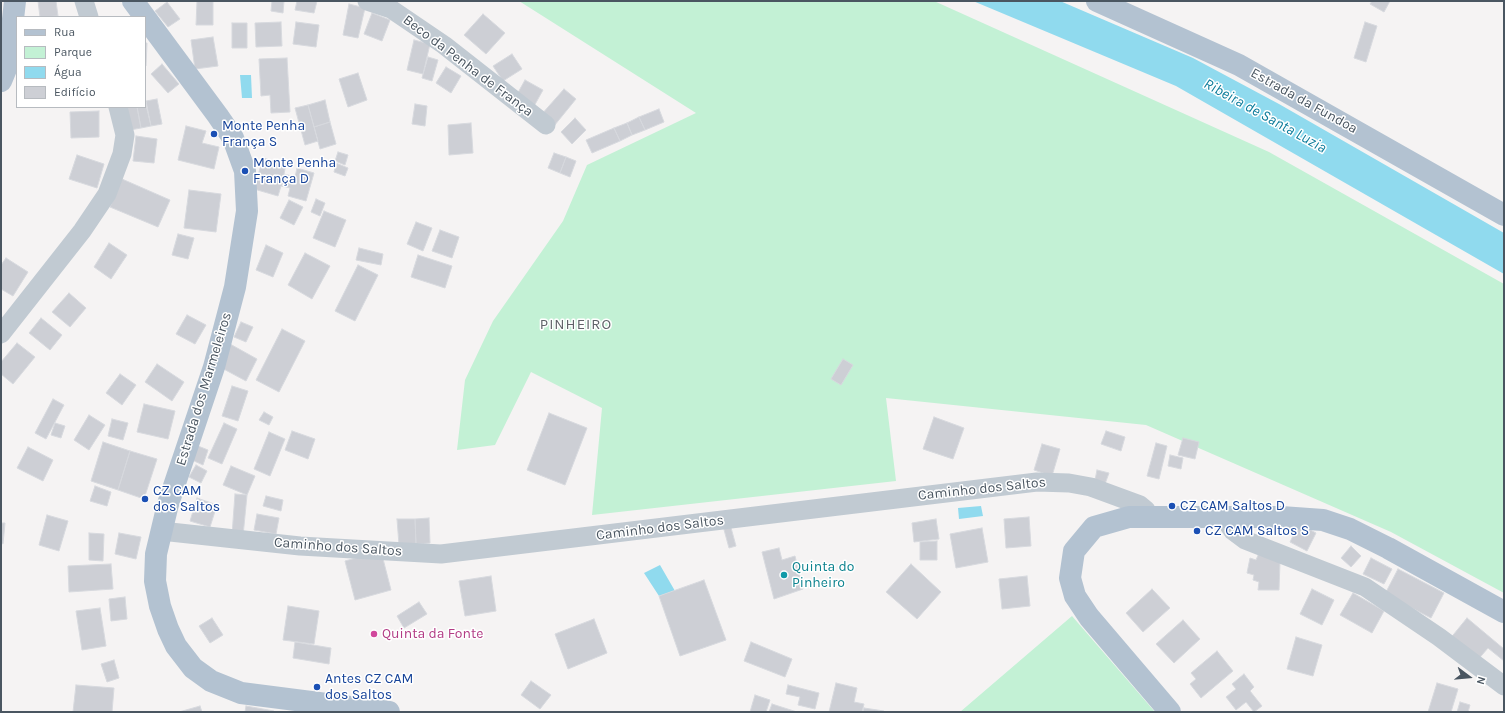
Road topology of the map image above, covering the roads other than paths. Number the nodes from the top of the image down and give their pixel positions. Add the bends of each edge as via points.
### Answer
1 (15, 1) edge
2 (84, 1) edge
3 (133, 1) edge
4 (367, 1) edge
5 (1097, 1) edge
6 (89, 16) edge
7 (144, 16) edge
8 (146, 19) edge
9 (1, 81) edge
10 (118, 108) edge
11 (546, 125) dead end
12 (1504, 215) edge
13 (1, 334) edge
14 (1149, 518) junction
15 (1224, 518) junction
16 (161, 531) junction
17 (1504, 612) edge
18 (1504, 686) edge
19 (389, 712) edge
20 (1170, 712) edge

1 - 9 main road via 8,64
2 - 6 street
3 - 7 main road, Estrada dos Marmeleiros
4 - 11 street, Beco da Penha de França via 391,9 444,45
5 - 12 main road, Estrada da Fundoa via 1239,65
8 - 16 main road, Estrada dos Marmeleiros via 233,138 245,171 247,211 234,287 214,366
10 - 13 street via 125,135 122,154 107,194 82,231
14 - 15 main road
14 - 16 street, Caminho dos Saltos via 1146,510 1140,505 1091,487 1037,482 441,554 300,546
14 - 20 main road via 1129,517 1094,527 1074,551 1070,578 1075,596 1089,617
15 - 17 main road via 1281,517 1323,520 1388,548
15 - 18 street via 1233,531 1245,540 1365,587 1439,637
16 - 19 main road, Estrada dos Marmeleiros via 155,568 160,606 176,646 193,668 211,681 242,693

